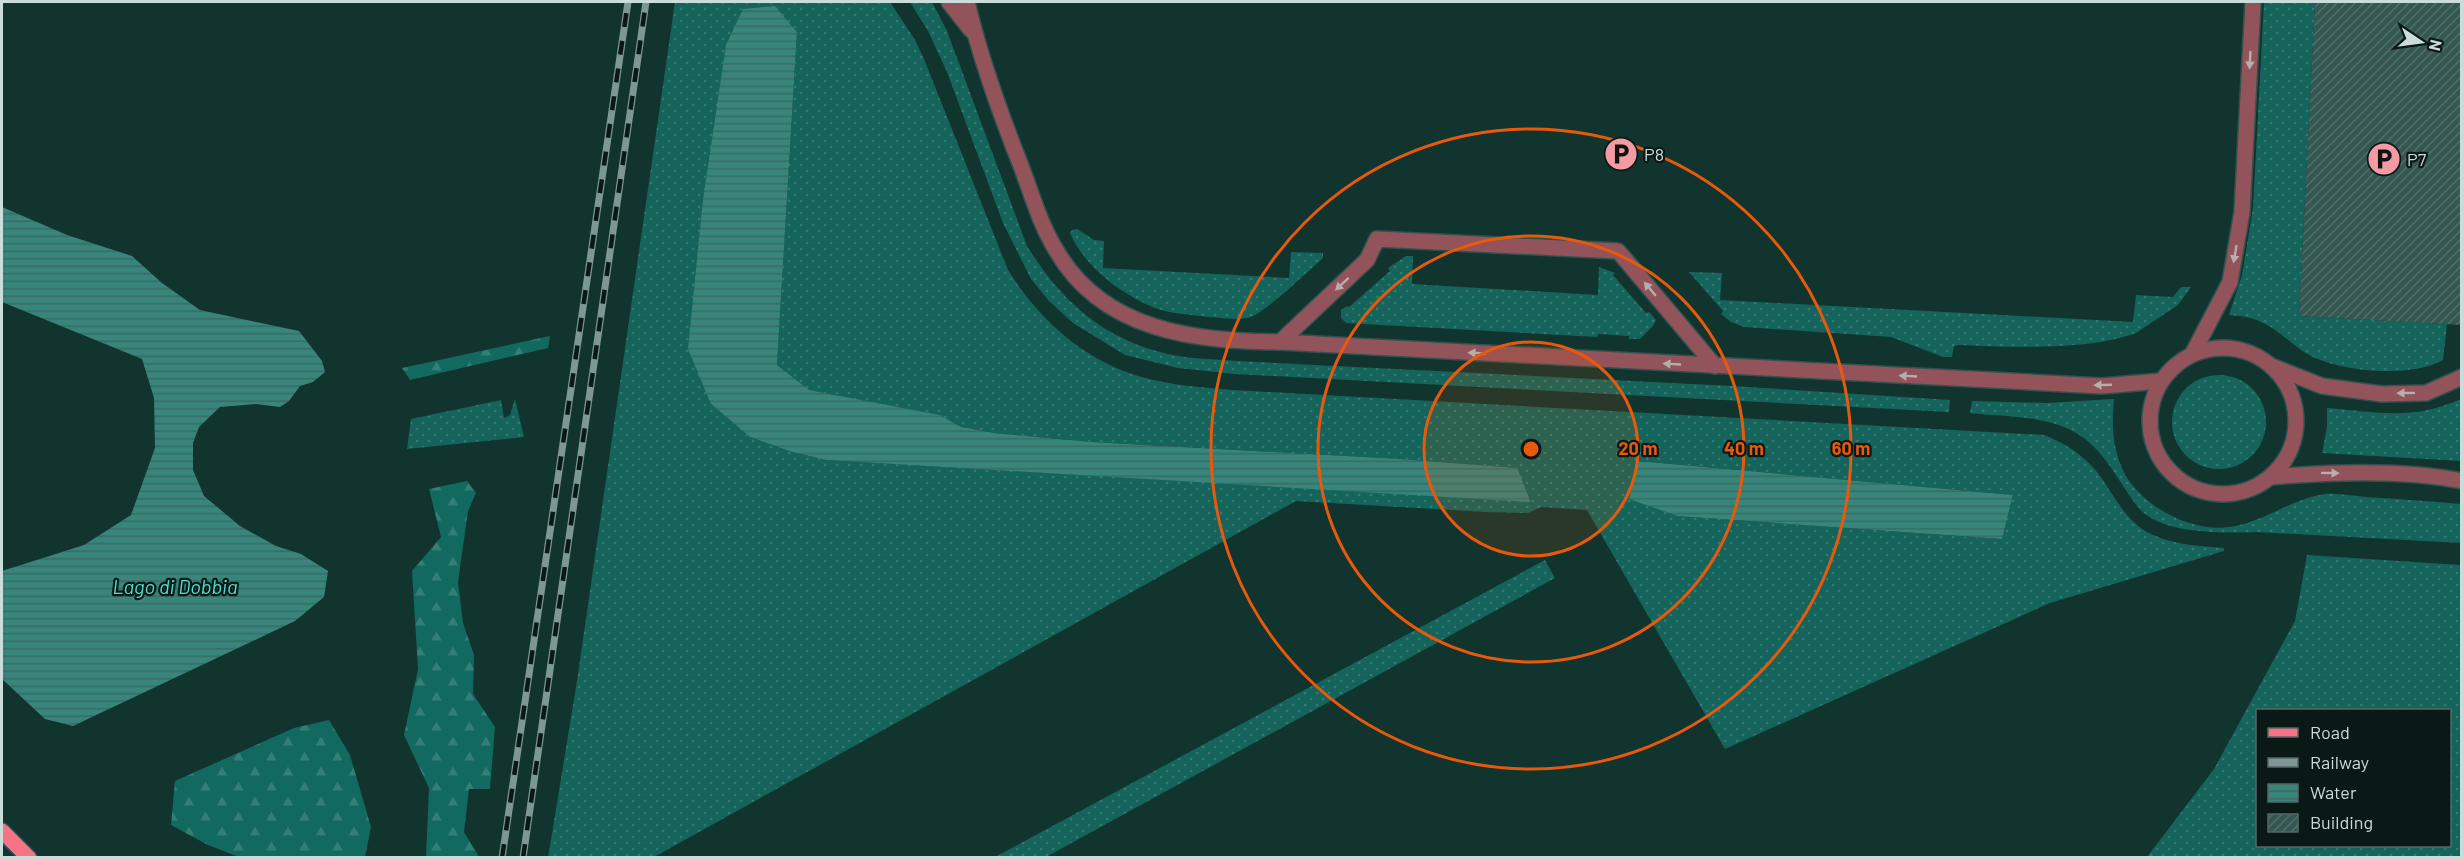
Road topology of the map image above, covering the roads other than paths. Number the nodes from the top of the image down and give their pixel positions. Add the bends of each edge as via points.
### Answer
1 (949, 2) edge
2 (967, 2) edge
3 (2253, 2) edge
4 (976, 37) junction
5 (1280, 342) junction
6 (2193, 353) junction
7 (1716, 366) junction
8 (2273, 367) junction
9 (2462, 377) edge
10 (2161, 381) junction
11 (2271, 477) junction
12 (2462, 481) edge
13 (2, 831) edge
14 (29, 858) edge

1 - 4 lane
2 - 4 lane
3 -> 6 lane via 2240,224 2230,282
4 - 5 lane via 1040,220 1056,252 1077,279 1107,305 1139,322 1226,342
7 -> 5 lane
7 -> 5 lane via 1618,251 1377,239 1367,260
6 - 8 lane via 2221,347 2249,352
6 - 10 lane
10 -> 7 lane via 2102,386
9 -> 8 lane via 2426,393 2382,394 2322,386
8 - 11 lane via 2288,386 2296,410 2295,434 2287,458
10 - 11 lane via 2152,402 2150,426 2155,448 2167,468 2184,484 2206,492 2229,494 2252,489
11 -> 12 lane via 2338,473
13 - 14 main road

